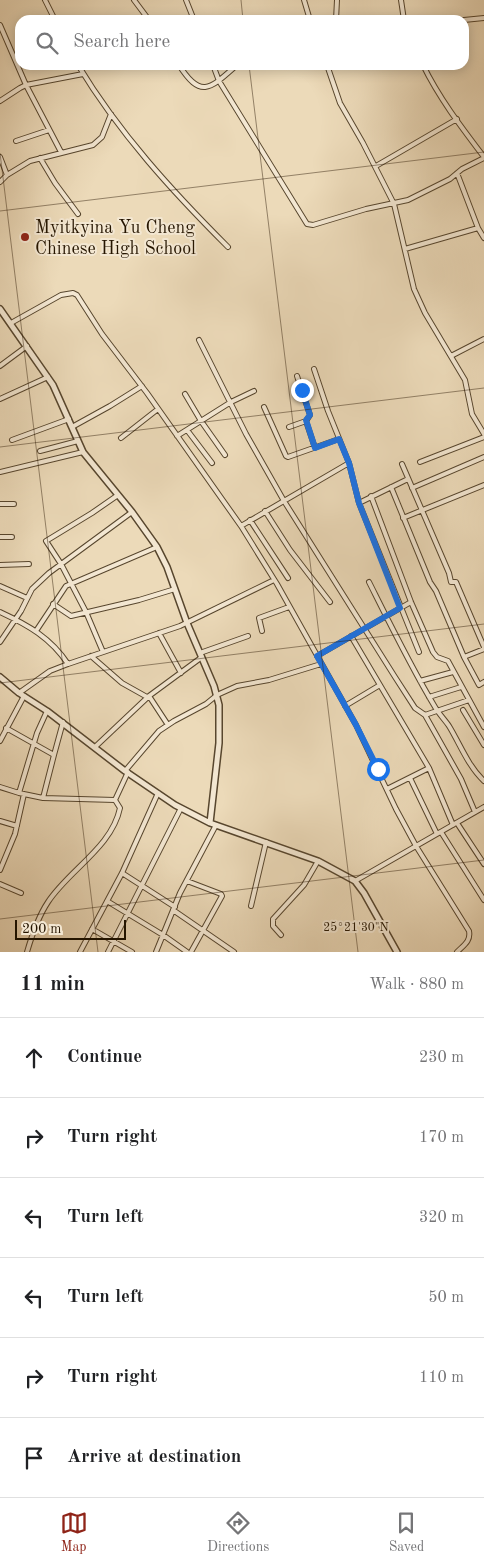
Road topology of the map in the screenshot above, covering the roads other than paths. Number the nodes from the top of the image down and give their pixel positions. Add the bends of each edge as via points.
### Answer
1 (45, 0) edge
2 (134, 0) edge
3 (186, 0) edge
4 (304, 0) edge
5 (337, 0) edge
6 (401, 0) edge
7 (52, 15) edge
8 (145, 15) edge
9 (192, 15) edge
10 (308, 15) edge
11 (336, 15) edge
12 (403, 15) edge
13 (484, 18) edge
14 (469, 20) edge
15 (0, 25) edge
16 (15, 60) edge
17 (19, 70) edge
18 (81, 70) edge
19 (183, 70) edge
20 (215, 70) edge
21 (231, 70) edge
22 (329, 70) edge
23 (426, 70) edge
24 (83, 74) junction
25 (220, 81) junction
26 (26, 86) junction
27 (0, 100) edge
28 (111, 114) junction
29 (457, 119) junction
30 (49, 130) junction
31 (16, 141) dead end
32 (61, 152) junction
33 (0, 157) edge
34 (40, 158) junction
35 (484, 158) edge
36 (376, 166) junction
37 (458, 173) junction
38 (8, 175) junction
39 (0, 182) edge
40 (394, 204) junction
41 (78, 214) dead end
42 (478, 228) junction
43 (484, 238) edge
44 (228, 247) dead end
45 (405, 249) junction
46 (0, 309) edge
47 (11, 323) junction
48 (484, 339) edge
49 (199, 340) dead end
50 (27, 346) junction
51 (451, 356) junction
52 (0, 366) edge
53 (314, 369) dead end
54 (297, 376) dead end
55 (48, 377) junction
56 (142, 386) junction
57 (254, 391) dead end
58 (185, 394) dead end
59 (0, 399) edge
60 (231, 402) junction
61 (264, 407) dead end
62 (158, 409) junction
63 (69, 419) junction
64 (306, 420) junction
65 (201, 421) junction
66 (72, 427) junction
67 (289, 427) dead end
68 (187, 430) junction
69 (177, 436) junction
70 (484, 436) edge
71 (121, 438) dead end
72 (339, 439) junction
73 (12, 440) dead end
74 (78, 441) junction
75 (315, 448) junction
76 (40, 451) dead end
77 (83, 452) junction
78 (225, 455) dead end
79 (484, 458) edge
80 (420, 462) dead end
81 (212, 463) dead end
82 (349, 463) junction
83 (402, 464) dead end
84 (0, 472) edge
85 (408, 479) junction
86 (484, 485) edge
87 (391, 487) junction
88 (412, 488) junction
89 (118, 495) junction
90 (371, 496) junction
91 (284, 500) junction
92 (359, 503) junction
93 (0, 504) edge
94 (14, 504) dead end
95 (265, 511) junction
96 (422, 511) junction
97 (132, 512) junction
98 (403, 518) junction
99 (250, 520) junction
100 (241, 526) junction
101 (0, 537) edge
102 (12, 537) dead end
103 (157, 547) junction
104 (29, 564) dead end
105 (61, 564) junction
106 (0, 566) edge
107 (288, 578) dead end
108 (274, 580) junction
109 (368, 582) dead end
110 (72, 583) junction
111 (0, 586) edge
112 (175, 589) junction
113 (27, 598) junction
114 (330, 602) dead end
115 (411, 602) junction
116 (53, 604) junction
117 (289, 607) junction
118 (400, 608) junction
119 (0, 612) edge
120 (86, 612) junction
121 (386, 616) junction
122 (15, 619) junction
123 (187, 623) junction
124 (364, 628) junction
125 (36, 631) junction
126 (262, 631) dead end
127 (159, 633) junction
128 (248, 636) dead end
129 (351, 636) junction
130 (0, 642) edge
131 (484, 648) edge
132 (103, 652) junction
133 (419, 652) dead end
134 (201, 655) junction
135 (91, 656) junction
136 (317, 656) junction
137 (464, 657) junction
138 (68, 664) junction
139 (321, 664) junction
140 (180, 672) junction
141 (453, 672) junction
142 (0, 677) edge
143 (420, 681) junction
144 (484, 683) edge
145 (380, 686) junction
146 (462, 687) junction
147 (19, 693) junction
148 (217, 695) junction
149 (24, 696) junction
150 (148, 697) junction
151 (429, 697) junction
152 (469, 700) junction
153 (345, 706) junction
154 (437, 710) junction
155 (463, 710) dead end
156 (47, 711) junction
157 (424, 715) junction
158 (63, 722) junction
159 (168, 725) junction
160 (484, 727) edge
161 (6, 728) junction
162 (0, 741) edge
163 (34, 744) junction
164 (484, 745) edge
165 (95, 747) junction
166 (54, 755) junction
167 (429, 768) junction
168 (126, 772) junction
169 (410, 778) junction
170 (484, 781) edge
171 (0, 787) edge
172 (387, 789) junction
173 (158, 793) junction
174 (21, 794) junction
175 (43, 798) junction
176 (115, 800) junction
177 (181, 808) junction
178 (484, 808) edge
179 (475, 812) junction
180 (0, 821) edge
181 (213, 824) junction
182 (455, 824) junction
183 (17, 826) junction
184 (439, 833) junction
185 (266, 842) junction
186 (416, 846) junction
187 (0, 854) edge
188 (6, 856) junction
189 (318, 860) junction
190 (484, 864) edge
191 (0, 870) edge
192 (122, 873) junction
193 (186, 881) junction
194 (355, 881) junction
195 (0, 884) edge
196 (141, 884) junction
197 (21, 893) dead end
198 (484, 900) edge
199 (107, 901) junction
200 (251, 906) dead end
201 (174, 908) junction
202 (127, 913) junction
203 (92, 929) junction
204 (202, 930) junction
205 (163, 935) junction
206 (281, 935) dead end
207 (113, 940) junction
208 (27, 952) edge
209 (80, 952) edge
210 (108, 952) edge
211 (132, 952) edge
212 (156, 952) edge
213 (186, 952) edge
214 (192, 952) edge
215 (234, 952) edge
216 (397, 952) edge
217 (457, 952) edge

1 - 7 street
2 - 8 street
3 - 9 street
4 - 10 street
5 - 11 street
6 - 12 street
13 - 14 street
15 - 16 street
17 - 26 street
18 - 24 street
19 - 25 street via 203,88
20 - 25 street
21 - 25 street
22 - 36 street via 340,103
23 - 29 street
24 - 26 street
24 - 28 street
25 - 40 street via 307,224 314,225
26 - 27 street
26 - 30 street
28 - 32 street via 102,137 93,145
28 - 44 street via 178,196
29 - 35 street
29 - 36 street
30 - 31 street
30 - 32 street
32 - 34 street
33 - 38 street
34 - 38 street
34 - 41 street
35 - 37 street
36 - 40 street
37 - 40 street via 408,200
37 - 42 street
38 - 39 street
40 - 45 street
42 - 43 street
42 - 45 street
45 - 51 street via 424,313
46 - 47 street
47 - 50 street
47 - 56 street via 61,295 73,293
48 - 51 street
49 - 60 street
50 - 52 street
50 - 55 street
51 - 70 street via 465,380 472,414
53 - 72 street
54 - 64 street via 310,415
55 - 59 street
55 - 63 street
56 - 62 street
56 - 66 street
57 - 60 street
58 - 65 street
60 - 65 street
60 - 91 street
61 - 75 street via 286,456
62 - 69 street
62 - 71 street
63 - 66 street
63 - 73 street
64 - 67 street
64 - 75 street
65 - 68 street
65 - 78 street
66 - 74 street
68 - 69 street
68 - 81 street
69 - 100 street
70 - 80 street
72 - 75 street
72 - 82 street
74 - 76 street
74 - 77 street
77 - 84 street
77 - 89 street
79 - 88 street
82 - 91 street
82 - 92 street
83 - 85 street
85 - 87 street
85 - 88 street
86 - 96 street
87 - 90 street
87 - 98 street
88 - 96 street
89 - 97 street
89 - 105 street via 46,541
90 - 92 street
90 - 115 street
91 - 95 street
91 - 124 street
92 - 118 street
93 - 94 street
95 - 99 street
95 - 114 street
96 - 98 street
96 - 131 street via 449,572 450,582 456,582
97 - 103 street
97 - 105 street
98 - 137 street
99 - 100 street
99 - 107 street
100 - 108 street
101 - 102 street
103 - 110 street
103 - 112 street
104 - 106 street
105 - 110 street
105 - 113 street via 48,573
108 - 117 street
108 - 123 street
109 - 121 street
110 - 116 street via 63,589
110 - 120 street
111 - 113 street
112 - 120 street
112 - 123 street
113 - 122 street
115 - 118 street
115 - 141 street via 433,652 448,661
116 - 120 street via 71,616
116 - 125 street
117 - 126 street via 259,618
117 - 136 street
118 - 121 street
118 - 133 street
119 - 122 street
120 - 132 street
121 - 124 street
121 - 143 street
122 - 125 street
122 - 130 street
123 - 127 street
123 - 134 street
124 - 129 street
124 - 157 street via 415,708
125 - 138 street via 54,645
127 - 132 street
127 - 140 street
128 - 134 street
129 - 136 street
129 - 145 street
131 - 137 street
132 - 135 street
134 - 140 street
134 - 148 street
135 - 138 street
135 - 150 street via 122,683
136 - 139 street
137 - 144 street via 478,685
138 - 147 street
139 - 148 street via 237,686
139 - 153 street
140 - 150 street
141 - 143 street
141 - 146 street
142 - 147 street
143 - 151 street
145 - 153 street
145 - 167 street
146 - 151 street
146 - 152 street
147 - 149 street
148 - 159 street
148 - 181 street via 219,743
149 - 156 street
149 - 161 street
150 - 159 street
150 - 165 street
151 - 154 street
152 - 154 street
152 - 160 street
153 - 172 street
154 - 157 street
154 - 170 street
155 - 164 street
156 - 158 street
156 - 163 street
157 - 179 street via 461,779
158 - 165 street
158 - 166 street
159 - 168 street via 159,731
161 - 162 street
161 - 163 street
163 - 166 street
163 - 174 street
165 - 168 street
166 - 175 street
167 - 169 street
167 - 182 street
168 - 173 street
168 - 176 street
169 - 172 street
169 - 184 street
171 - 174 street
172 - 186 street
173 - 177 street
173 - 192 street
174 - 175 street
174 - 183 street
175 - 176 street
176 - 208 street via 120,808 118,819 101,846 48,902
177 - 181 street
177 - 196 street
178 - 179 street
179 - 182 street
180 - 183 street
181 - 185 street
181 - 193 street
182 - 184 street
182 - 190 street
183 - 188 street
184 - 186 street
184 - 198 street
185 - 189 street
185 - 200 street
186 - 194 street
186 - 217 street via 469,930 469,941
187 - 188 street
188 - 191 street
189 - 194 street
189 - 206 street via 304,885 273,919 273,926
192 - 196 street
192 - 199 street
193 - 201 street
193 - 204 street via 222,896
194 - 216 street
195 - 197 street
196 - 201 street
196 - 202 street
199 - 202 street
199 - 203 street
201 - 204 street
201 - 205 street
202 - 205 street
202 - 207 street
203 - 207 street
203 - 209 street
204 - 214 street
204 - 215 street
205 - 212 street
205 - 213 street
207 - 210 street
207 - 211 street

